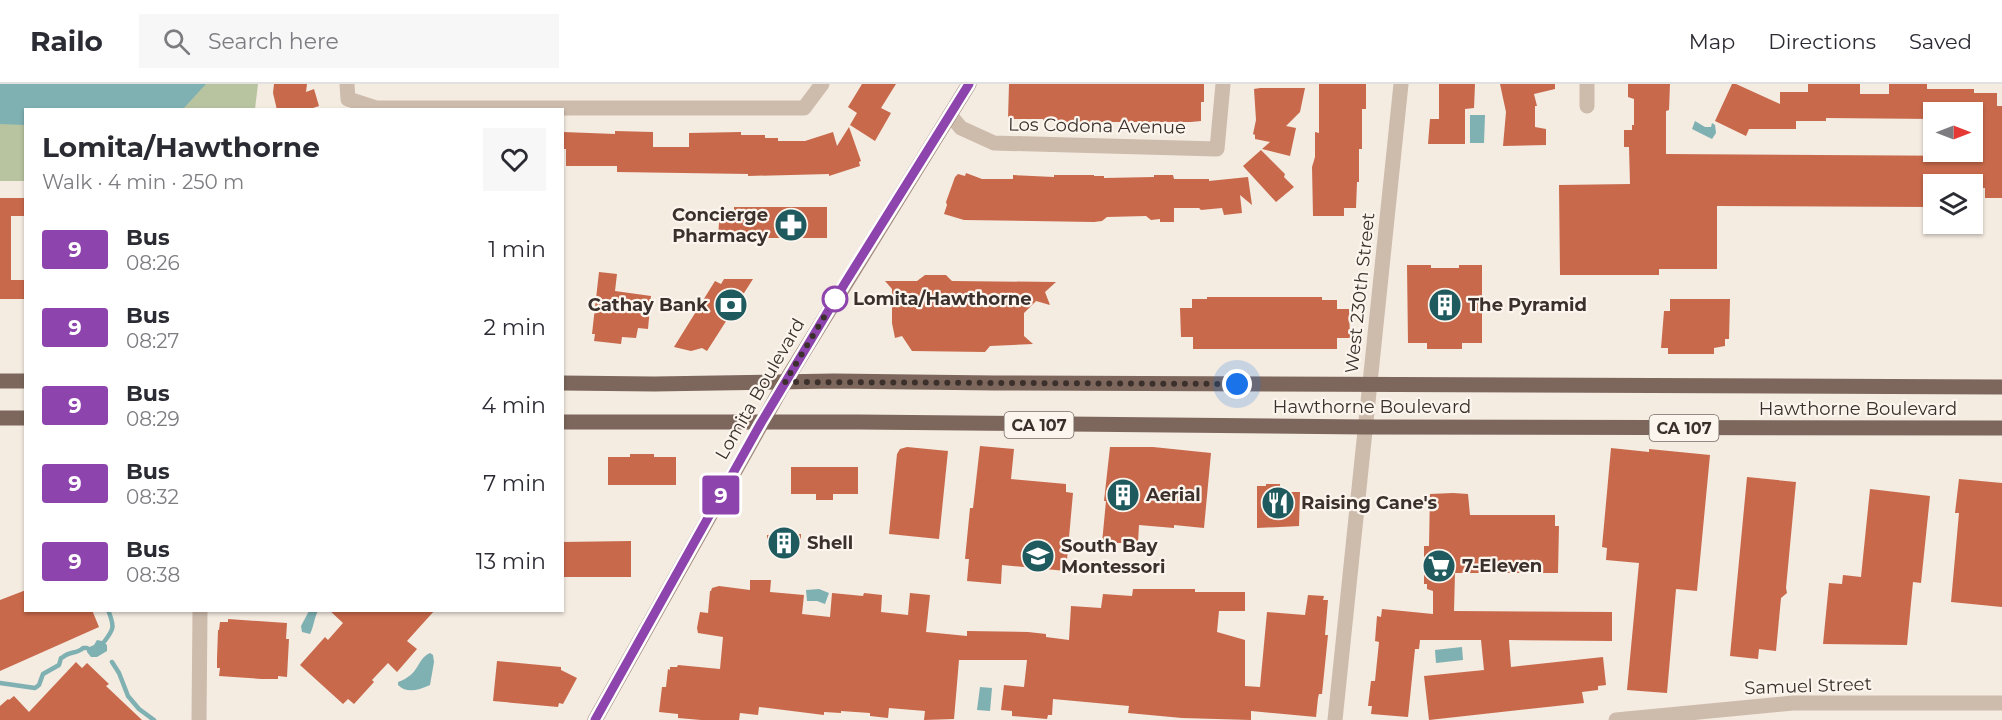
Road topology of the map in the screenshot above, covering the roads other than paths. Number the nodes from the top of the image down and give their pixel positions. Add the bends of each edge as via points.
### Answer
1 (822, 84) edge
2 (969, 84) edge
3 (1223, 84) edge
4 (1401, 84) edge
5 (1587, 84) edge
6 (347, 92) edge
7 (1587, 106) dead end
8 (950, 115) junction
9 (0, 381) edge
10 (24, 381) edge
11 (785, 382) junction
12 (564, 383) edge
13 (1370, 384) junction
14 (2002, 387) edge
15 (0, 418) edge
16 (24, 418) edge
17 (564, 422) edge
18 (761, 423) junction
19 (1365, 428) junction
20 (2002, 429) edge
21 (200, 612) edge
22 (1901, 704) junction
23 (2002, 704) edge
24 (1713, 715) edge
25 (599, 719) edge
26 (199, 720) edge
27 (1335, 720) edge
28 (1616, 720) edge
29 (1900, 720) edge

1 - 6 street via 804,108 376,108
2 - 8 main road, Lomita Boulevard
3 - 8 street, Los Codona Avenue via 1217,149 994,143 961,128
4 - 13 street, West 230th Street
5 - 7 street
8 - 11 main road, Lomita Boulevard
9 - 10 main road
11 - 12 main road, Hawthorne Boulevard
11 - 13 main road, Hawthorne Boulevard
11 - 18 main road, Lomita Boulevard
13 - 14 main road, Hawthorne Boulevard
13 - 19 street, West 230th Street
15 - 16 main road
17 - 18 main road, Hawthorne Boulevard / CA 107
18 - 19 main road, Hawthorne Boulevard / CA 107
18 - 25 main road, Lomita Boulevard
19 - 20 main road, Hawthorne Boulevard / CA 107
19 - 27 street, West 230th Street
21 - 26 street
22 - 23 street, Samuel Street
22 - 24 street, Samuel Street via 1793,703
22 - 29 street
24 - 28 street, Samuel Street

